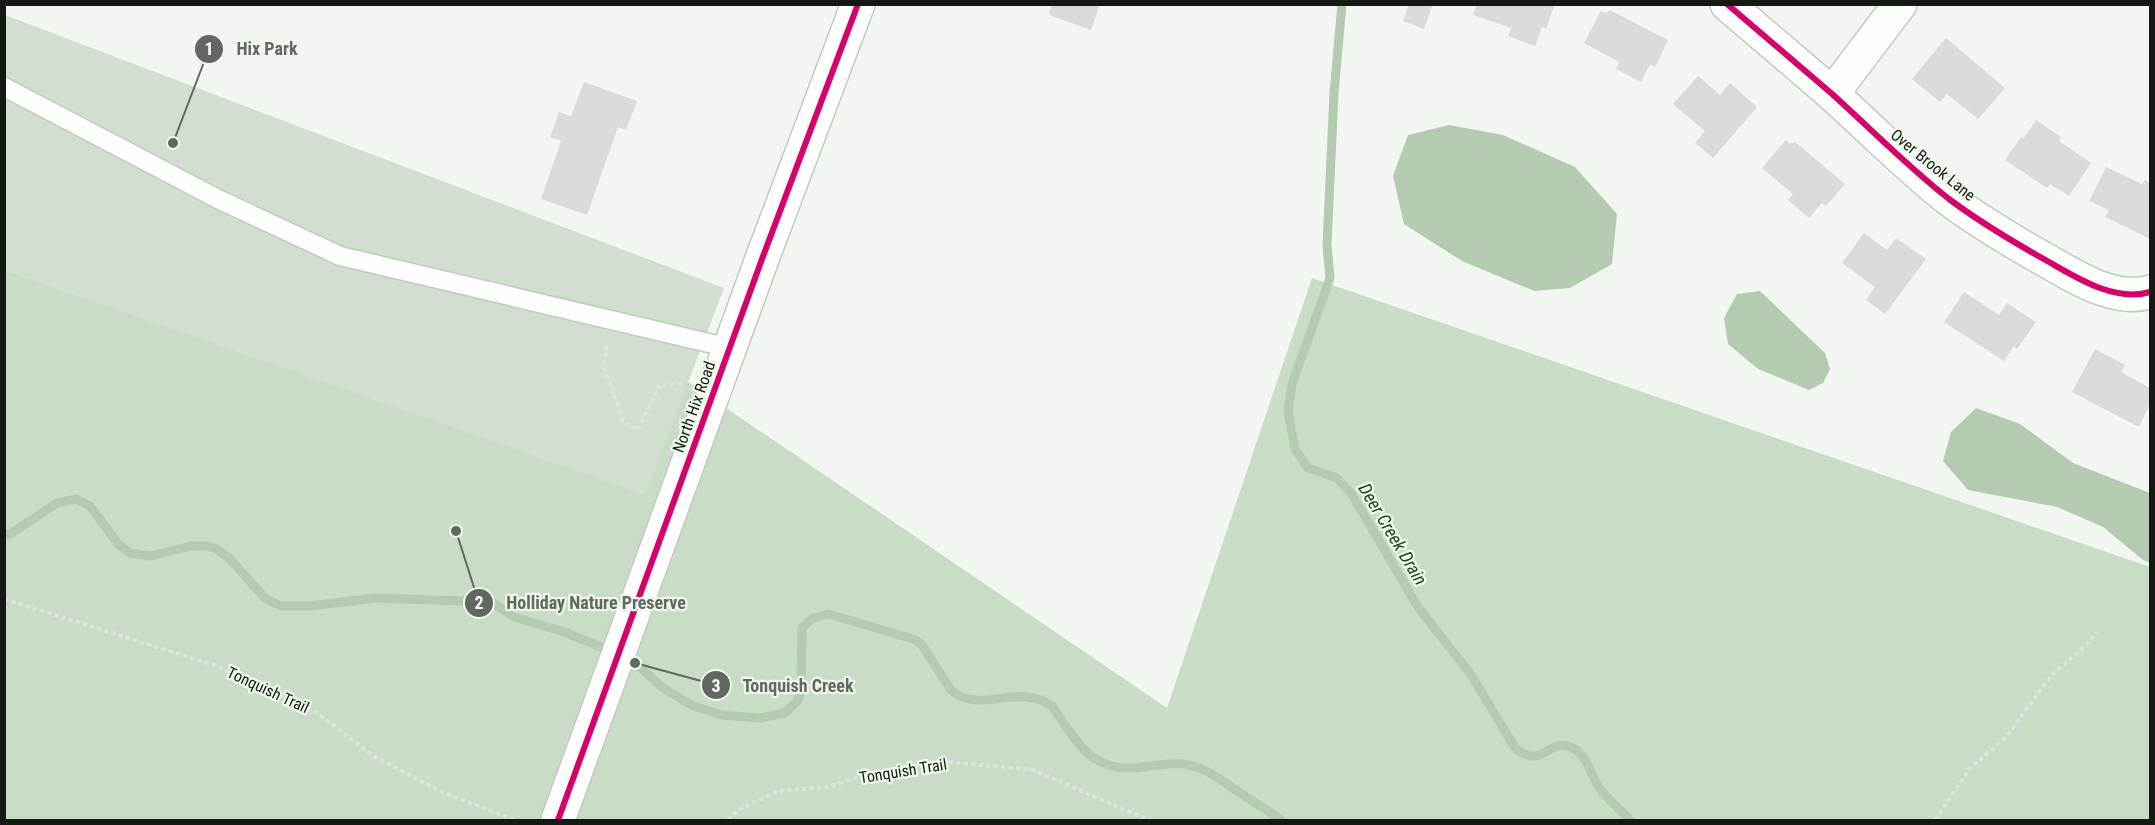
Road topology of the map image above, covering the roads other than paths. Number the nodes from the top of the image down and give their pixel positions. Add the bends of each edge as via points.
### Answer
1 (858, 4) edge
2 (1727, 4) edge
3 (1900, 4) edge
4 (4, 87) edge
5 (1832, 94) junction
6 (2151, 292) edge
7 (730, 348) junction
8 (558, 820) edge

1 - 7 street, North Hix Road
2 - 5 street, Over Brook Lane
3 - 5 street
4 - 7 lane via 218,199 340,256
5 - 6 street, Over Brook Lane via 1950,199 2006,237 2076,277 2112,292
7 - 8 street, North Hix Road

